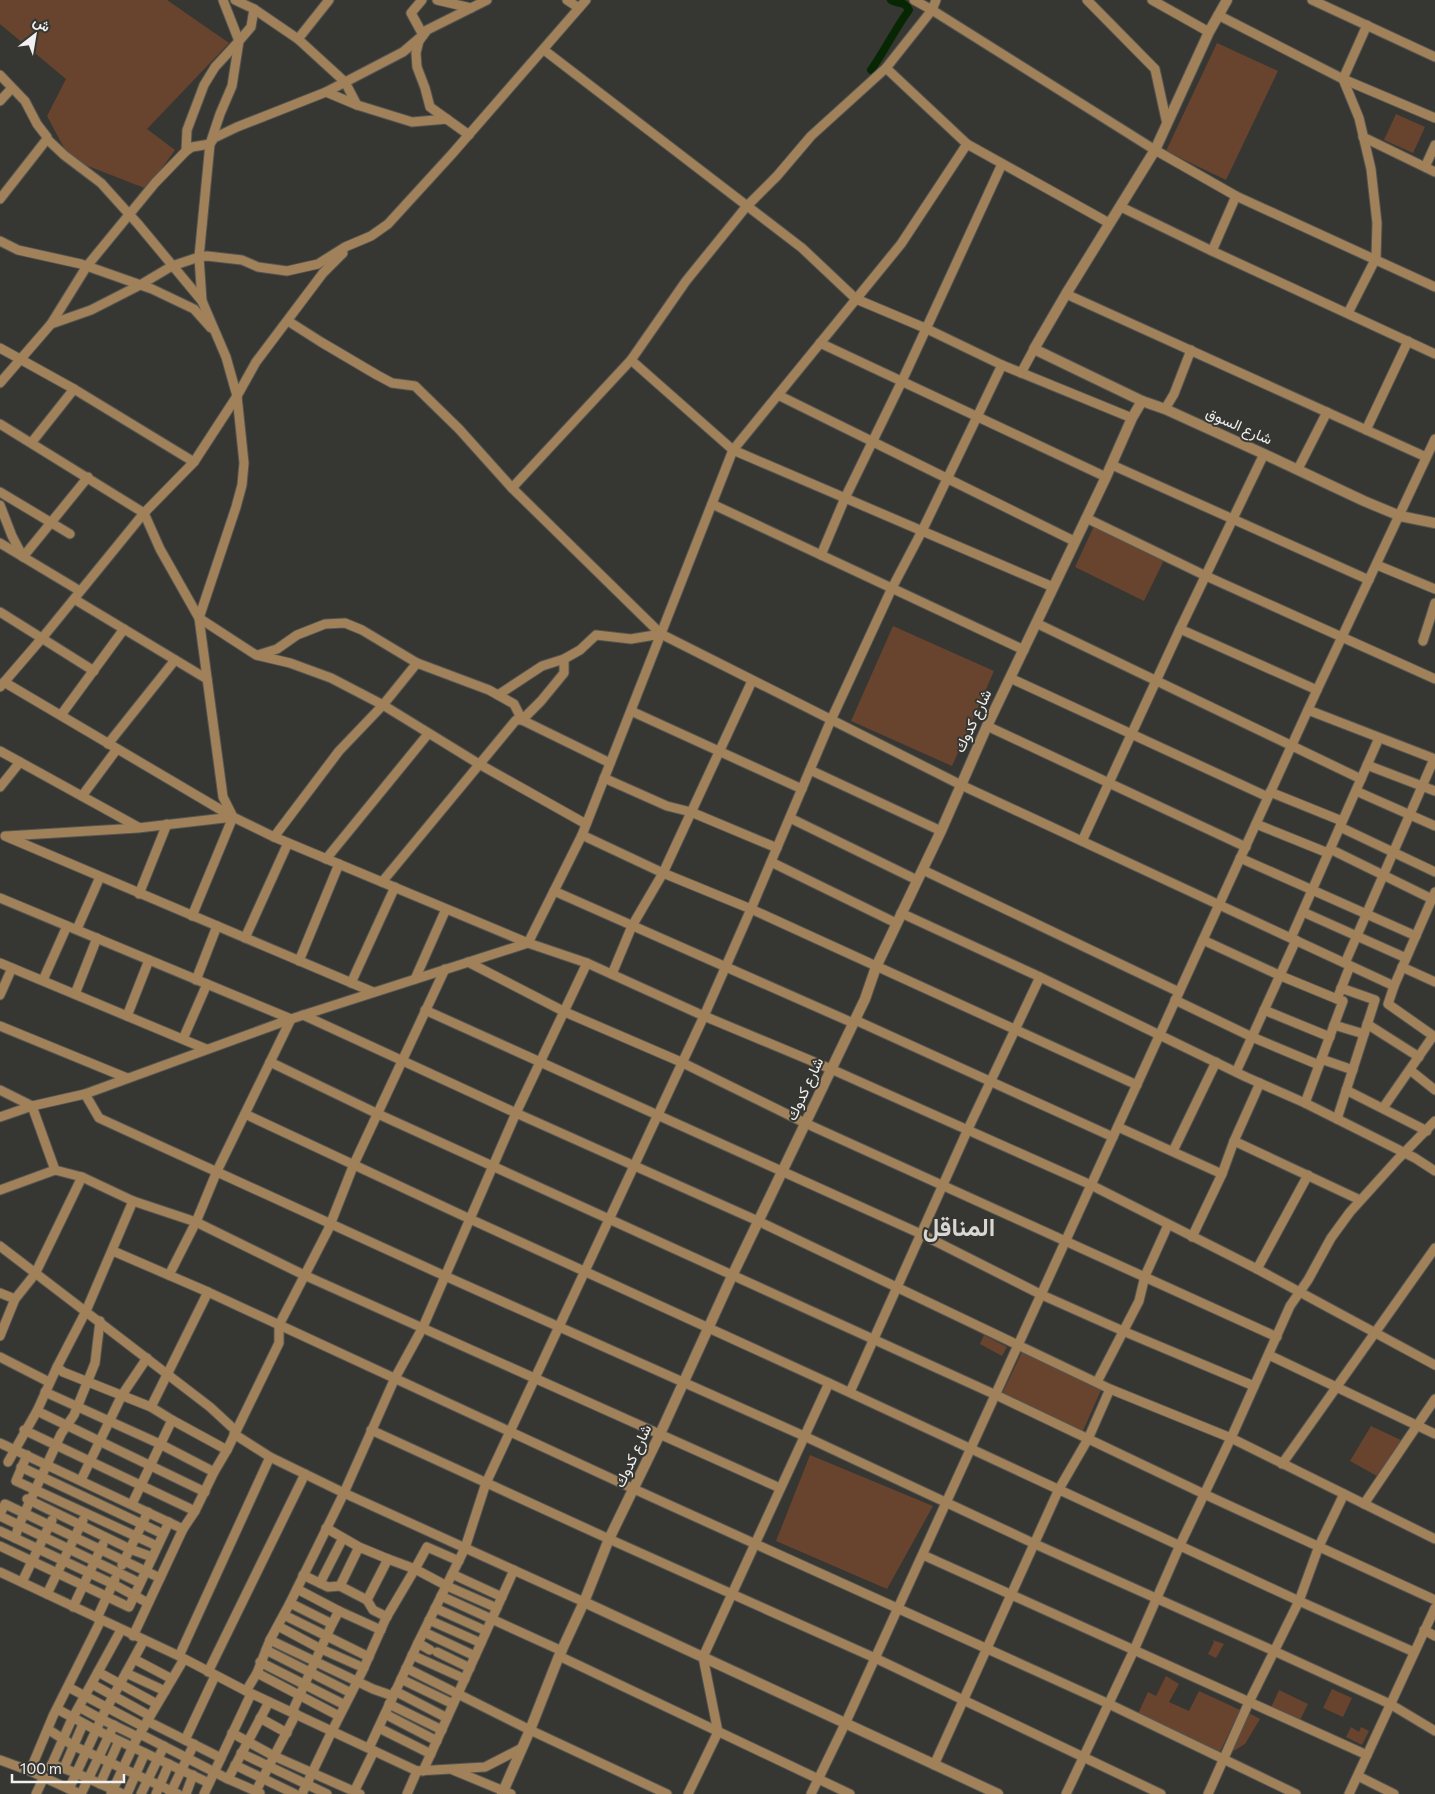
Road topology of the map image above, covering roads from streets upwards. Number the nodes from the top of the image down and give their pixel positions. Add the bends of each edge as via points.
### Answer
1 (223, 0) edge
2 (235, 0) edge
3 (329, 0) edge
4 (422, 0) edge
5 (437, 0) edge
6 (487, 0) edge
7 (566, 0) edge
8 (586, 0) edge
9 (914, 0) edge
10 (936, 0) edge
11 (1087, 0) edge
12 (1152, 0) edge
13 (1227, 0) edge
14 (1313, 0) edge
15 (471, 8) junction
16 (579, 8) junction
17 (254, 10) junction
18 (932, 10) junction
19 (1218, 15) junction
20 (1366, 25) junction
21 (1209, 32) junction
22 (423, 34) junction
23 (298, 39) junction
24 (240, 41) junction
25 (544, 50) junction
26 (1435, 57) edge
27 (886, 68) junction
28 (0, 76) edge
29 (1343, 79) junction
30 (345, 82) junction
31 (12, 88) junction
32 (326, 92) junction
33 (0, 100) edge
34 (357, 105) junction
35 (1435, 118) edge
36 (447, 119) junction
37 (1167, 124) junction
38 (469, 135) junction
39 (1363, 137) junction
40 (47, 139) junction
41 (210, 144) junction
42 (967, 144) junction
43 (1435, 145) edge
44 (1155, 150) junction
45 (186, 151) junction
46 (1002, 164) junction
47 (1425, 167) junction
48 (1435, 172) edge
49 (1236, 196) junction
50 (0, 199) edge
51 (746, 207) junction
52 (1120, 207) junction
53 (129, 214) junction
54 (1109, 223) junction
55 (0, 240) edge
56 (354, 244) junction
57 (1212, 251) junction
58 (199, 257) junction
59 (1376, 258) junction
60 (87, 266) junction
61 (172, 266) junction
62 (140, 285) junction
63 (1435, 287) edge
64 (1066, 294) junction
65 (856, 299) junction
66 (202, 301) junction
67 (1348, 314) junction
68 (288, 320) junction
69 (51, 324) junction
70 (925, 328) junction
71 (217, 335) junction
72 (1408, 341) junction
73 (820, 344) junction
74 (0, 348) edge
75 (1034, 349) junction
76 (1191, 350) junction
77 (1435, 354) edge
78 (20, 359) junction
79 (631, 360) junction
80 (1002, 366) junction
81 (1021, 373) junction
82 (902, 381) junction
83 (0, 383) edge
84 (74, 389) junction
85 (778, 395) junction
86 (237, 396) junction
87 (1142, 401) junction
88 (1165, 409) junction
89 (1327, 412) junction
90 (978, 417) junction
91 (1132, 418) junction
92 (0, 424) edge
93 (1366, 430) junction
94 (1435, 439) edge
95 (872, 441) junction
96 (32, 442) junction
97 (733, 450) junction
98 (1264, 454) junction
99 (1426, 457) junction
100 (194, 462) junction
101 (1112, 464) junction
102 (1298, 469) junction
103 (88, 477) junction
104 (1106, 477) junction
105 (948, 478) junction
106 (512, 488) junction
107 (0, 492) edge
108 (845, 498) junction
109 (712, 504) junction
110 (0, 505) edge
111 (144, 513) junction
112 (1400, 516) junction
113 (1086, 518) junction
114 (1234, 519) junction
115 (52, 522) junction
116 (1435, 522) edge
117 (922, 531) junction
118 (70, 534) dead end
119 (1074, 541) junction
120 (0, 543) edge
121 (821, 555) junction
122 (23, 557) junction
123 (1377, 565) junction
124 (1206, 576) junction
125 (1369, 580) junction
126 (1053, 587) junction
127 (892, 588) junction
128 (1435, 589) edge
129 (80, 591) junction
130 (74, 599) junction
131 (1435, 604) edge
132 (0, 612) edge
133 (198, 618) junction
134 (1036, 623) junction
135 (124, 629) junction
136 (1180, 629) junction
137 (661, 634) junction
138 (1342, 636) junction
139 (43, 637) junction
140 (1423, 641) dead end
141 (1024, 650) junction
142 (256, 655) junction
143 (175, 660) junction
144 (564, 660) junction
145 (417, 663) junction
146 (94, 671) junction
147 (1010, 678) junction
148 (207, 679) junction
149 (1435, 679) edge
150 (1158, 680) junction
151 (752, 681) junction
152 (2, 684) edge
153 (1317, 690) junction
154 (498, 694) junction
155 (382, 705) junction
156 (1308, 710) junction
157 (631, 711) junction
158 (61, 715) junction
159 (522, 720) junction
160 (831, 720) junction
161 (986, 726) junction
162 (428, 734) junction
163 (1132, 735) junction
164 (1380, 738) junction
165 (108, 744) junction
166 (1293, 744) junction
167 (117, 749) junction
168 (0, 751) edge
169 (720, 751) junction
170 (1434, 759) edge
171 (20, 762) junction
172 (610, 763) junction
173 (479, 764) junction
174 (1367, 765) junction
175 (810, 770) junction
176 (604, 778) junction
177 (1362, 779) junction
178 (1110, 782) junction
179 (960, 785) junction
180 (1422, 786) junction
181 (0, 788) edge
182 (802, 789) junction
183 (1356, 790) junction
184 (1435, 791) edge
185 (1269, 795) junction
186 (82, 796) junction
187 (691, 812) junction
188 (1410, 815) junction
189 (233, 818) junction
190 (790, 818) junction
191 (167, 824) junction
192 (586, 824) junction
193 (1256, 824) junction
194 (1341, 824) junction
195 (1435, 826) edge
196 (138, 828) junction
197 (941, 831) junction
198 (582, 834) junction
199 (2, 836) edge
200 (274, 837) junction
201 (1082, 840) junction
202 (288, 843) junction
203 (1246, 847) junction
204 (777, 848) junction
205 (1329, 851) junction
206 (1393, 852) junction
207 (1240, 858) junction
208 (326, 859) junction
209 (771, 862) junction
210 (340, 864) junction
211 (922, 870) junction
212 (663, 872) junction
213 (1435, 872) edge
214 (1383, 875) junction
215 (100, 877) junction
216 (917, 880) junction
217 (382, 882) junction
218 (395, 887) junction
219 (1313, 889) junction
220 (554, 891) junction
221 (139, 894) junction
222 (1434, 896) edge
223 (0, 898) edge
224 (1219, 904) junction
225 (446, 909) junction
226 (751, 909) junction
227 (1303, 912) junction
228 (901, 913) junction
229 (1366, 913) junction
230 (192, 916) junction
231 (896, 924) junction
232 (67, 926) junction
233 (216, 926) junction
234 (632, 926) junction
235 (77, 929) junction
236 (1356, 936) junction
237 (1416, 936) junction
238 (97, 938) junction
239 (245, 938) junction
240 (1294, 939) junction
241 (1203, 940) junction
242 (528, 943) junction
243 (150, 960) junction
244 (299, 961) junction
245 (468, 962) junction
246 (0, 963) edge
247 (587, 963) junction
248 (1404, 963) junction
249 (1347, 964) junction
250 (876, 966) junction
251 (726, 967) junction
252 (12, 968) junction
253 (445, 970) junction
254 (612, 974) junction
255 (1281, 976) junction
256 (1040, 977) junction
257 (415, 979) junction
258 (43, 980) junction
259 (196, 980) junction
260 (1435, 982) edge
261 (351, 983) junction
262 (207, 984) junction
263 (1394, 986) junction
264 (1341, 988) junction
265 (373, 992) junction
266 (75, 994) junction
267 (0, 995) edge
268 (1177, 996) junction
269 (1337, 999) junction
270 (425, 1010) junction
271 (1264, 1010) junction
272 (565, 1012) junction
273 (303, 1015) junction
274 (128, 1016) junction
275 (704, 1016) junction
276 (291, 1019) junction
277 (854, 1021) junction
278 (1367, 1024) junction
279 (1334, 1025) junction
280 (0, 1026) edge
281 (1014, 1029) junction
282 (1160, 1034) junction
283 (1364, 1034) junction
284 (1252, 1037) junction
285 (1330, 1037) junction
286 (1434, 1037) edge
287 (183, 1039) junction
288 (206, 1049) junction
289 (1419, 1057) junction
290 (401, 1061) junction
291 (270, 1062) junction
292 (681, 1062) junction
293 (1216, 1062) junction
294 (1320, 1062) junction
295 (541, 1063) junction
296 (831, 1069) junction
297 (1353, 1070) junction
298 (1410, 1070) junction
299 (1236, 1072) junction
300 (127, 1078) junction
301 (990, 1081) junction
302 (1260, 1083) junction
303 (1137, 1085) junction
304 (0, 1090) edge
305 (1346, 1090) junction
306 (1435, 1090) edge
307 (85, 1094) junction
308 (1305, 1103) junction
309 (32, 1106) junction
310 (1383, 1108) junction
311 (516, 1113) junction
312 (245, 1114) junction
313 (378, 1114) junction
314 (656, 1116) junction
315 (0, 1117) edge
316 (1337, 1119) junction
317 (1435, 1121) edge
318 (806, 1123) junction
319 (1118, 1127) junction
320 (968, 1130) junction
321 (1426, 1131) junction
322 (1113, 1137) junction
323 (1234, 1141) junction
324 (1173, 1152) junction
325 (1404, 1153) junction
326 (354, 1164) junction
327 (493, 1166) junction
328 (635, 1166) junction
329 (55, 1170) junction
330 (218, 1171) junction
331 (782, 1171) junction
332 (1435, 1171) edge
333 (1222, 1174) junction
334 (1308, 1175) junction
335 (82, 1177) junction
336 (943, 1185) junction
337 (1091, 1185) junction
338 (0, 1190) edge
339 (1360, 1200) junction
340 (133, 1201) junction
341 (470, 1219) junction
342 (609, 1219) junction
343 (758, 1221) junction
344 (196, 1222) junction
345 (330, 1222) junction
346 (1168, 1225) junction
347 (921, 1234) junction
348 (1192, 1237) junction
349 (1066, 1240) junction
350 (0, 1246) edge
351 (1435, 1248) edge
352 (112, 1252) junction
353 (1257, 1269) junction
354 (584, 1272) junction
355 (35, 1274) junction
356 (168, 1275) junction
357 (304, 1275) junction
358 (446, 1276) junction
359 (732, 1276) junction
360 (1144, 1276) junction
361 (897, 1287) junction
362 (208, 1292) junction
363 (1299, 1292) junction
364 (0, 1293) edge
365 (1042, 1295) junction
366 (15, 1299) junction
367 (86, 1310) junction
368 (100, 1321) junction
369 (279, 1325) junction
370 (559, 1325) junction
371 (423, 1327) junction
372 (709, 1328) junction
373 (1123, 1331) junction
374 (1376, 1334) junction
375 (0, 1336) edge
376 (1277, 1336) junction
377 (874, 1340) junction
378 (1018, 1345) junction
379 (1269, 1355) junction
380 (0, 1357) edge
381 (147, 1358) junction
382 (1435, 1365) edge
383 (57, 1367) junction
384 (168, 1374) junction
385 (535, 1377) junction
386 (395, 1378) junction
387 (87, 1381) junction
388 (49, 1382) junction
389 (684, 1382) junction
390 (1097, 1382) junction
391 (830, 1383) junction
392 (1254, 1386) junction
393 (1337, 1388) junction
394 (1110, 1389) junction
395 (45, 1392) junction
396 (850, 1392) junction
397 (996, 1395) junction
398 (122, 1396) junction
399 (1435, 1399) edge
400 (76, 1406) junction
401 (151, 1407) junction
402 (36, 1411) junction
403 (172, 1420) junction
404 (110, 1422) junction
405 (67, 1425) junction
406 (1416, 1425) junction
407 (24, 1430) junction
408 (371, 1430) junction
409 (510, 1431) junction
410 (235, 1433) junction
411 (660, 1434) junction
412 (1435, 1434) edge
413 (804, 1436) junction
414 (1231, 1438) junction
415 (1088, 1439) junction
416 (101, 1441) junction
417 (0, 1443) edge
418 (160, 1444) junction
419 (56, 1445) junction
420 (971, 1448) junction
421 (14, 1450) junction
422 (227, 1450) junction
423 (27, 1456) junction
424 (270, 1457) junction
425 (90, 1461) junction
426 (8, 1462) dead end
427 (1282, 1464) junction
428 (48, 1465) junction
429 (151, 1465) junction
430 (21, 1467) junction
431 (214, 1472) junction
432 (305, 1474) junction
433 (42, 1477) junction
434 (77, 1478) junction
435 (486, 1483) junction
436 (141, 1485) junction
437 (98, 1488) junction
438 (780, 1488) junction
439 (67, 1489) junction
440 (634, 1489) junction
441 (1059, 1489) junction
442 (36, 1490) junction
443 (205, 1492) junction
444 (344, 1493) junction
445 (1204, 1494) junction
446 (1344, 1494) junction
447 (29, 1500) junction
448 (61, 1501) junction
449 (92, 1501) junction
450 (947, 1501) junction
451 (128, 1502) junction
452 (1364, 1504) junction
453 (195, 1511) junction
454 (148, 1512) junction
455 (25, 1513) junction
456 (56, 1513) junction
457 (86, 1513) junction
458 (118, 1513) junction
459 (0, 1515) edge
460 (168, 1522) junction
461 (81, 1524) junction
462 (50, 1525) junction
463 (112, 1525) junction
464 (142, 1525) junction
465 (19, 1526) junction
466 (326, 1528) junction
467 (183, 1529) junction
468 (0, 1531) edge
469 (163, 1534) junction
470 (75, 1536) junction
471 (107, 1536) junction
472 (44, 1537) junction
473 (136, 1537) junction
474 (15, 1538) junction
475 (343, 1538) junction
476 (609, 1539) junction
477 (1435, 1539) edge
478 (754, 1543) junction
479 (1035, 1544) junction
480 (1180, 1545) junction
481 (0, 1546) edge
482 (157, 1546) junction
483 (1318, 1546) junction
484 (359, 1547) junction
485 (465, 1548) junction
486 (38, 1549) junction
487 (69, 1549) junction
488 (101, 1549) junction
489 (130, 1549) junction
490 (923, 1555) junction
491 (152, 1558) junction
492 (388, 1559) junction
493 (64, 1560) junction
494 (95, 1561) junction
495 (124, 1561) junction
496 (459, 1561) junction
497 (32, 1562) junction
498 (415, 1569) junction
499 (514, 1570) junction
500 (146, 1571) junction
501 (0, 1572) edge
502 (90, 1572) junction
503 (118, 1573) junction
504 (57, 1574) junction
505 (452, 1574) junction
506 (303, 1575) junction
507 (160, 1578) junction
508 (22, 1582) junction
509 (140, 1583) junction
510 (320, 1583) junction
511 (113, 1584) junction
512 (83, 1586) junction
513 (340, 1586) junction
514 (447, 1586) junction
515 (296, 1589) junction
516 (47, 1594) junction
517 (732, 1594) junction
518 (134, 1595) junction
519 (1011, 1595) junction
520 (441, 1596) junction
521 (107, 1597) junction
522 (502, 1597) junction
523 (1156, 1598) junction
524 (367, 1600) junction
525 (1435, 1600) edge
526 (1298, 1601) junction
527 (584, 1602) junction
528 (148, 1603) junction
529 (290, 1603) junction
530 (73, 1607) junction
531 (436, 1608) junction
532 (497, 1608) junction
533 (898, 1608) junction
534 (1435, 1608) edge
535 (339, 1611) junction
536 (284, 1615) junction
537 (387, 1617) junction
538 (99, 1619) junction
539 (429, 1620) junction
540 (491, 1620) junction
541 (332, 1624) junction
542 (278, 1626) junction
543 (120, 1630) junction
544 (381, 1630) junction
545 (1424, 1630) junction
546 (424, 1632) junction
547 (486, 1632) junction
548 (133, 1636) junction
549 (326, 1636) junction
550 (1435, 1636) edge
551 (144, 1640) junction
552 (270, 1640) junction
553 (418, 1643) junction
554 (481, 1643) junction
555 (320, 1649) junction
556 (266, 1650) junction
557 (986, 1650) junction
558 (1134, 1650) junction
559 (1274, 1651) junction
560 (1414, 1652) junction
561 (560, 1653) junction
562 (412, 1655) junction
563 (475, 1656) junction
564 (181, 1657) junction
565 (369, 1657) junction
566 (703, 1657) junction
567 (876, 1658) junction
568 (134, 1659) junction
569 (315, 1661) junction
570 (260, 1662) junction
571 (364, 1668) junction
572 (406, 1668) junction
573 (470, 1668) junction
574 (98, 1672) junction
575 (126, 1673) junction
576 (256, 1673) junction
577 (310, 1673) junction
578 (211, 1674) junction
579 (172, 1679) junction
580 (401, 1679) junction
581 (465, 1679) junction
582 (357, 1681) junction
583 (92, 1684) junction
584 (305, 1684) junction
585 (120, 1685) junction
586 (68, 1687) junction
587 (165, 1691) junction
588 (249, 1692) junction
589 (351, 1693) junction
590 (458, 1694) junction
591 (85, 1696) junction
592 (114, 1696) junction
593 (300, 1696) junction
594 (393, 1697) junction
595 (963, 1701) junction
596 (269, 1702) junction
597 (1249, 1702) junction
598 (157, 1704) junction
599 (453, 1704) junction
600 (1109, 1704) junction
601 (1390, 1704) junction
602 (345, 1705) junction
603 (79, 1706) junction
604 (107, 1708) junction
605 (56, 1709) junction
606 (296, 1714) junction
607 (385, 1714) junction
608 (339, 1716) junction
609 (73, 1718) junction
610 (260, 1718) junction
611 (447, 1718) junction
612 (101, 1719) junction
613 (83, 1724) junction
614 (846, 1724) junction
615 (114, 1725) junction
616 (144, 1727) junction
617 (378, 1728) junction
618 (49, 1730) junction
619 (96, 1730) junction
620 (442, 1730) junction
621 (530, 1730) junction
622 (332, 1731) junction
623 (1435, 1731) edge
624 (718, 1732) junction
625 (286, 1733) junction
626 (232, 1734) junction
627 (109, 1736) junction
628 (63, 1739) junction
629 (119, 1741) junction
630 (437, 1741) junction
631 (42, 1742) junction
632 (190, 1742) junction
633 (247, 1742) junction
634 (74, 1746) junction
635 (164, 1746) junction
636 (133, 1747) junction
637 (522, 1748) junction
638 (56, 1750) junction
639 (372, 1750) junction
640 (86, 1752) junction
641 (145, 1753) junction
642 (241, 1753) junction
643 (431, 1754) junction
644 (1367, 1755) junction
645 (274, 1756) junction
646 (187, 1757) junction
647 (99, 1758) junction
648 (157, 1758) junction
649 (221, 1758) junction
650 (1083, 1758) junction
651 (1222, 1759) junction
652 (0, 1760) edge
653 (110, 1763) junction
654 (169, 1764) junction
655 (934, 1764) junction
656 (235, 1766) junction
657 (269, 1766) junction
658 (64, 1768) junction
659 (122, 1768) junction
660 (451, 1769) junction
661 (182, 1770) junction
662 (30, 1771) junction
663 (215, 1771) junction
664 (420, 1771) junction
665 (76, 1773) junction
666 (312, 1773) junction
667 (136, 1775) junction
668 (194, 1775) junction
669 (1358, 1776) junction
670 (44, 1777) junction
671 (228, 1778) junction
672 (88, 1779) junction
673 (262, 1779) junction
674 (819, 1779) junction
675 (147, 1780) junction
676 (209, 1783) junction
677 (100, 1784) junction
678 (307, 1784) junction
679 (69, 1789) junction
680 (158, 1790) edge
681 (982, 1791) edge
682 (112, 1792) edge
683 (173, 1793) edge
684 (260, 1793) edge
685 (355, 1793) edge
686 (506, 1793) edge
687 (36, 1794) edge
688 (81, 1794) edge
689 (123, 1794) edge
690 (127, 1794) edge
691 (141, 1794) edge
692 (186, 1794) edge
693 (204, 1794) edge
694 (295, 1794) edge
695 (302, 1794) edge
696 (327, 1794) edge
697 (407, 1794) edge
698 (667, 1794) edge
699 (688, 1794) edge
700 (811, 1794) edge
701 (850, 1794) edge
702 (998, 1794) edge
703 (1066, 1794) edge
704 (1161, 1794) edge
705 (1208, 1794) edge
706 (1296, 1794) edge
707 (1349, 1794) edge
708 (1394, 1794) edge

1 - 24 street
2 - 17 street
3 - 23 street
4 - 22 street via 411,13
5 - 15 street
6 - 15 street
7 - 16 street
8 - 16 street
9 - 18 street
10 - 18 street
11 - 37 street via 1155,69
12 - 21 street
13 - 19 street
14 - 20 street
15 - 22 street
16 - 25 street
17 - 23 street
17 - 24 street via 251,27
18 - 27 street
18 - 44 street
19 - 21 street
19 - 29 street
20 - 26 street
20 - 29 street
21 - 37 street
22 - 30 street via 403,52
22 - 36 street via 418,40 417,67 430,107
23 - 30 street
24 - 41 street via 232,86
24 - 45 street via 204,84 187,130
25 - 38 street
25 - 51 street
27 - 42 street
27 - 51 street via 811,136
28 - 31 street
29 - 35 street
29 - 39 street
30 - 32 street
30 - 34 street
31 - 33 street
31 - 40 street via 25,101
32 - 34 street
32 - 41 street via 237,127 214,138
34 - 36 street via 412,122
36 - 38 street
37 - 44 street
38 - 56 street via 388,224
39 - 47 street
39 - 59 street via 1378,223
40 - 50 street
40 - 53 street via 101,183
41 - 45 street
41 - 58 street
42 - 46 street
42 - 65 street via 901,244
43 - 47 street
44 - 49 street
44 - 52 street
45 - 53 street
46 - 54 street
46 - 70 street
47 - 48 street
49 - 57 street
49 - 59 street
51 - 65 street via 802,248
51 - 79 street via 686,280
52 - 54 street
52 - 57 street
53 - 60 street
53 - 61 street
54 - 64 street
55 - 60 street via 18,250
56 - 58 street via 318,264 287,271 258,267 242,260
56 - 68 street via 323,273
57 - 67 street
58 - 61 street
58 - 66 street
59 - 63 street
59 - 67 street
60 - 62 street
60 - 69 street
61 - 62 street
61 - 66 street
62 - 69 street via 91,310
62 - 71 street via 194,310
64 - 75 street
64 - 76 street
65 - 70 street
65 - 73 street
66 - 71 street
67 - 72 street
68 - 86 street via 256,362
68 - 106 street via 392,383 415,386
69 - 78 street
70 - 80 street
70 - 82 street
71 - 86 street
72 - 77 street
72 - 93 street
73 - 82 street
73 - 85 street
74 - 78 street
75 - 81 street
75 - 87 street, شارع السوق
76 - 88 street
76 - 89 street
78 - 83 street
78 - 84 street
79 - 97 street
79 - 106 street
80 - 81 street
80 - 90 street
81 - 91 street
82 - 90 street
82 - 95 street
84 - 96 street
84 - 100 street
85 - 95 street
85 - 97 street
86 - 100 street
86 - 133 street via 244,464 242,485
87 - 88 street, شارع السوق
87 - 91 street, شارع كدوك
88 - 98 street, شارع السوق
89 - 93 street
89 - 102 street
90 - 104 street
90 - 105 street
91 - 101 street, شارع كدوك
92 - 96 street
93 - 99 street
94 - 99 street
95 - 105 street
95 - 108 street
96 - 103 street
97 - 108 street
97 - 109 street
98 - 102 street, شارع السوق
98 - 114 street
99 - 112 street
100 - 111 street
101 - 104 street, شارع كدوك
101 - 114 street
102 - 112 street, شارع السوق
103 - 111 street
103 - 115 street
104 - 113 street, شارع كدوك
105 - 117 street
105 - 119 street
106 - 137 street
107 - 115 street
108 - 117 street
108 - 121 street
109 - 121 street
109 - 137 street
110 - 122 street
111 - 129 street
111 - 133 street via 160,550
112 - 116 street, شارع السوق
112 - 123 street
113 - 119 street, شارع كدوك
113 - 124 street
114 - 124 street
114 - 125 street
115 - 118 street
115 - 122 street
117 - 126 street
117 - 127 street
119 - 126 street, شارع كدوك
120 - 122 street
121 - 127 street
122 - 129 street
123 - 125 street
123 - 128 street
124 - 136 street
124 - 138 street
125 - 138 street
126 - 134 street, شارع كدوك
127 - 141 street
127 - 160 street
129 - 130 street
130 - 135 street
130 - 139 street
131 - 140 street
132 - 139 street
133 - 142 street
133 - 148 street
134 - 141 street, شارع كدوك
134 - 150 street
135 - 143 street
135 - 146 street
136 - 150 street
136 - 153 street
137 - 144 street via 631,639 596,635
137 - 151 street
137 - 157 street
138 - 149 street
138 - 153 street
139 - 146 street
139 - 152 street
141 - 147 street, شارع كدوك
142 - 145 street via 277,649 297,635 326,624 345,623
142 - 155 street via 331,678
143 - 148 street
143 - 165 street
144 - 154 street via 542,666
144 - 159 street via 564,673
145 - 154 street
145 - 155 street
146 - 158 street
147 - 161 street, شارع كدوك
147 - 163 street
148 - 189 street via 223,797
150 - 163 street
150 - 166 street
151 - 160 street
151 - 169 street
152 - 158 street
153 - 156 street
154 - 159 street via 514,704
155 - 162 street
155 - 200 street via 339,751
156 - 164 street
156 - 166 street
157 - 169 street
157 - 172 street
158 - 165 street
159 - 172 street
159 - 173 street via 512,724
160 - 175 street
160 - 179 street
161 - 178 street
161 - 179 street, شارع كدوك
162 - 173 street
162 - 208 street
163 - 178 street
163 - 185 street
164 - 170 street
164 - 174 street
165 - 167 street
166 - 177 street
166 - 185 street
167 - 186 street
167 - 189 street
168 - 171 street
169 - 182 street
169 - 187 street
170 - 180 street
171 - 181 street
171 - 186 street
172 - 176 street
173 - 192 street
173 - 217 street
174 - 177 street
174 - 180 street
175 - 182 street
175 - 197 street
176 - 187 street via 666,806
176 - 192 street
177 - 183 street
178 - 201 street
178 - 203 street
179 - 197 street, شارع كدوك
179 - 201 street
180 - 184 street
180 - 188 street
182 - 190 street
183 - 188 street
183 - 194 street
185 - 193 street
185 - 194 street
186 - 196 street
187 - 204 street
187 - 212 street
188 - 195 street
188 - 206 street
189 - 191 street
189 - 200 street
189 - 230 street
190 - 204 street
190 - 216 street
191 - 196 street
191 - 221 street
192 - 198 street
193 - 203 street
193 - 205 street
194 - 205 street
194 - 206 street
196 - 199 street
197 - 211 street, شارع كدوك
198 - 212 street
198 - 220 street
199 - 215 street
200 - 202 street
201 - 224 street
202 - 208 street
202 - 239 street
203 - 207 street
204 - 209 street
205 - 214 street
205 - 219 street
206 - 213 street
206 - 214 street
207 - 219 street
207 - 224 street
208 - 210 street
209 - 226 street
209 - 231 street
210 - 217 street
210 - 244 street
211 - 216 street, شارع كدوك
211 - 268 street
212 - 226 street
212 - 234 street
214 - 222 street
214 - 229 street
215 - 221 street
215 - 235 street
216 - 228 street, شارع كدوك
217 - 218 street
218 - 225 street
218 - 261 street
219 - 227 street
219 - 229 street
220 - 234 street
220 - 242 street
221 - 230 street
222 - 237 street
223 - 232 street
224 - 240 street
224 - 241 street
225 - 242 street
225 - 257 street
226 - 250 street
226 - 251 street
227 - 236 street
227 - 240 street
228 - 231 street, شارع كدوك
228 - 256 street
229 - 236 street
229 - 237 street
230 - 233 street
231 - 250 street, شارع كدوك
232 - 235 street
232 - 258 street
233 - 239 street
233 - 259 street
234 - 251 street
234 - 254 street
235 - 238 street
236 - 248 street
236 - 249 street
237 - 248 street
238 - 243 street
238 - 266 street
239 - 244 street
240 - 249 street
240 - 255 street
241 - 255 street
241 - 268 street
242 - 245 street
242 - 247 street
243 - 259 street
243 - 274 street
244 - 261 street
245 - 253 street
245 - 272 street
246 - 252 street
247 - 254 street
247 - 272 street
248 - 260 street
248 - 263 street
249 - 263 street
249 - 264 street
250 - 277 street, شارع كدوك
250 - 281 street
251 - 275 street
251 - 277 street
252 - 258 street
252 - 267 street
253 - 257 street
253 - 270 street
254 - 275 street
255 - 269 street
255 - 271 street
256 - 281 street
256 - 282 street
257 - 265 street
258 - 266 street
259 - 262 street
261 - 265 street
262 - 276 street
262 - 287 street
263 - 286 street via 1388,1004
264 - 269 street
264 - 278 street via 1375,1000
265 - 273 street
266 - 274 street
268 - 282 street
268 - 284 street
269 - 279 street via 1342,1002
270 - 290 street
270 - 295 street
271 - 284 street
271 - 285 street
272 - 292 street
272 - 295 street
273 - 276 street
273 - 290 street
274 - 287 street
275 - 292 street
275 - 296 street
276 - 288 street
276 - 291 street
277 - 296 street, شارع كدوك
277 - 301 street
278 - 283 street
278 - 289 street
279 - 283 street
279 - 285 street
280 - 300 street
281 - 301 street
281 - 303 street
282 - 293 street
282 - 303 street
283 - 297 street
284 - 294 street
284 - 299 street
285 - 294 street
286 - 289 street
287 - 288 street
288 - 300 street
289 - 298 street
290 - 311 street
290 - 313 street
291 - 312 street
291 - 313 street
292 - 314 street
292 - 318 street
293 - 299 street
293 - 324 street
294 - 297 street
294 - 308 street
295 - 311 street
295 - 314 street
296 - 318 street, شارع كدوك
296 - 320 street
297 - 305 street
298 - 306 street
298 - 310 street
299 - 302 street
300 - 307 street
301 - 320 street
301 - 322 street
302 - 308 street
302 - 323 street
303 - 319 street
304 - 309 street
305 - 310 street
305 - 316 street
307 - 309 street
307 - 330 street via 99,1118
308 - 316 street
309 - 315 street
309 - 329 street
310 - 321 street
311 - 327 street
311 - 328 street
312 - 326 street
312 - 330 street
313 - 326 street
313 - 327 street
314 - 328 street
314 - 331 street
316 - 325 street
317 - 321 street
318 - 331 street, شارع كدوك
318 - 336 street
319 - 322 street
319 - 324 street
320 - 336 street
320 - 337 street
321 - 325 street
322 - 337 street
323 - 333 street
323 - 334 street
324 - 333 street
325 - 332 street
325 - 339 street
326 - 341 street
326 - 345 street
327 - 341 street
327 - 342 street
328 - 342 street
328 - 343 street
329 - 335 street
329 - 338 street
330 - 344 street
330 - 345 street
331 - 343 street, شارع كدوك
331 - 347 street
333 - 348 street
334 - 339 street
334 - 353 street
335 - 340 street
335 - 355 street
336 - 347 street
336 - 349 street
337 - 346 street
337 - 349 street
339 - 363 street via 1331,1238
340 - 344 street
340 - 352 street
341 - 354 street
341 - 358 street
342 - 354 street
342 - 359 street
343 - 359 street, شارع كدوك
343 - 361 street
344 - 356 street
344 - 357 street
345 - 357 street
345 - 358 street
346 - 348 street
346 - 360 street
347 - 361 street
347 - 365 street
348 - 353 street
349 - 360 street
349 - 365 street
350 - 355 street
351 - 374 street
352 - 356 street
352 - 367 street
353 - 363 street
354 - 370 street
354 - 372 street
355 - 366 street
355 - 367 street
356 - 362 street
357 - 369 street
357 - 371 street
358 - 370 street
358 - 371 street
359 - 372 street, شارع كدوك
359 - 377 street
360 - 373 street via 1139,1301
360 - 376 street
361 - 377 street
361 - 378 street
362 - 369 street
362 - 384 street
363 - 374 street
363 - 376 street
364 - 366 street
365 - 373 street
365 - 378 street
366 - 375 street
367 - 368 street
367 - 383 street
368 - 381 street
368 - 387 street via 95,1363
369 - 386 street
369 - 410 street via 279,1343
370 - 385 street
370 - 389 street
371 - 385 street
371 - 386 street
372 - 389 street, شارع كدوك
372 - 391 street
373 - 390 street
373 - 392 street
374 - 382 street
374 - 393 street
376 - 379 street
377 - 396 street
377 - 397 street
378 - 390 street
378 - 397 street
379 - 392 street
379 - 393 street
380 - 388 street
381 - 384 street
381 - 398 street
383 - 387 street
383 - 388 street
384 - 401 street
384 - 410 street via 210,1407
385 - 409 street
385 - 411 street
386 - 408 street
386 - 409 street
387 - 398 street
387 - 400 street
388 - 395 street
389 - 411 street, شارع كدوك
389 - 413 street
390 - 394 street
391 - 396 street
391 - 413 street
392 - 414 street
393 - 406 street
393 - 427 street
394 - 414 street
394 - 415 street
395 - 400 street
395 - 402 street
396 - 420 street
397 - 415 street
397 - 420 street
398 - 401 street
398 - 404 street
399 - 406 street
400 - 404 street
400 - 405 street
401 - 403 street
402 - 405 street
402 - 407 street
403 - 418 street
403 - 422 street
404 - 416 street
404 - 418 street
405 - 416 street
405 - 419 street
406 - 412 street
406 - 452 street
407 - 419 street
407 - 421 street
408 - 435 street
408 - 444 street
409 - 435 street
409 - 440 street
410 - 422 street
410 - 424 street
411 - 438 street
411 - 440 street, شارع كدوك
413 - 438 street
413 - 450 street
414 - 427 street
414 - 445 street
415 - 441 street
415 - 445 street
416 - 425 street
416 - 429 street
417 - 421 street
418 - 429 street
418 - 431 street
419 - 425 street
419 - 428 street
420 - 441 street
420 - 450 street
421 - 423 street
421 - 426 street
422 - 431 street
423 - 428 street
423 - 430 street
424 - 432 street
424 - 564 street
425 - 434 street
425 - 436 street
427 - 446 street
428 - 433 street
428 - 434 street
429 - 436 street
429 - 443 street
430 - 433 street
430 - 442 street via 16,1481
431 - 443 street
432 - 444 street
432 - 578 street
433 - 439 street
433 - 442 street
434 - 437 street
434 - 439 street
435 - 476 street
435 - 485 street
436 - 451 street
436 - 453 street
437 - 449 street
437 - 451 street
438 - 478 street
439 - 448 street
439 - 449 street
440 - 476 street, شارع كدوك
440 - 478 street
441 - 479 street
441 - 480 street
442 - 447 street
442 - 448 street
443 - 453 street
444 - 466 street
444 - 485 street
445 - 480 street
445 - 483 street
446 - 452 street
446 - 483 street
447 - 455 street
447 - 456 street
448 - 456 street
448 - 457 street
449 - 457 street
449 - 458 street
450 - 479 street
450 - 490 street
451 - 454 street
451 - 458 street
452 - 477 street
453 - 467 street
454 - 460 street
454 - 464 street
455 - 459 street via 5,1504
455 - 462 street
455 - 465 street
456 - 461 street
456 - 462 street
457 - 461 street
457 - 463 street
458 - 463 street
458 - 464 street
459 - 465 street
460 - 467 street
460 - 469 street
461 - 470 street
461 - 471 street
462 - 470 street
462 - 472 street
463 - 471 street
463 - 473 street
464 - 469 street
464 - 473 street
465 - 472 street
465 - 474 street
466 - 475 street
466 - 506 street
467 - 507 street
468 - 474 street
469 - 482 street
470 - 487 street
470 - 488 street
471 - 488 street
471 - 489 street
472 - 486 street
472 - 487 street
473 - 482 street
473 - 489 street
474 - 486 street
475 - 484 street
475 - 510 street
476 - 517 street
476 - 527 street, شارع كدوك
478 - 517 street
478 - 533 street
479 - 519 street
479 - 523 street
480 - 523 street
480 - 526 street
481 - 497 street
482 - 491 street
483 - 525 street
483 - 526 street
484 - 492 street
484 - 513 street
485 - 496 street
485 - 499 street
486 - 493 street
486 - 497 street
487 - 493 street
487 - 494 street
488 - 494 street
488 - 495 street
489 - 491 street
489 - 495 street
490 - 519 street
490 - 533 street
491 - 500 street
492 - 498 street
492 - 524 street
493 - 502 street
493 - 504 street
494 - 502 street
494 - 503 street
495 - 500 street
495 - 503 street
496 - 498 street via 427,1547
496 - 505 street
497 - 504 street
497 - 508 street
498 - 514 street
498 - 537 street
499 - 522 street
499 - 527 street
500 - 507 street
500 - 509 street
501 - 508 street
502 - 511 street
502 - 512 street
503 - 509 street
503 - 511 street
504 - 512 street
504 - 516 street
505 - 514 street
505 - 522 street
506 - 510 street
506 - 515 street
507 - 528 street
508 - 516 street
509 - 518 street
510 - 513 street via 328,1587
511 - 518 street
511 - 521 street
512 - 521 street
512 - 530 street
513 - 524 street
514 - 520 street
514 - 532 street
515 - 529 street
515 - 535 street
516 - 530 street
517 - 566 street
517 - 567 street
518 - 521 street via 129,1607
518 - 528 street
519 - 557 street
519 - 558 street
520 - 531 street
520 - 540 street
521 - 538 street
522 - 532 street
523 - 558 street
523 - 559 street
524 - 537 street via 373,1610
526 - 559 street
526 - 560 street
527 - 561 street, شارع كدوك
527 - 566 street
528 - 548 street
529 - 536 street
529 - 541 street
530 - 538 street
531 - 539 street
531 - 547 street
532 - 540 street
533 - 557 street
533 - 567 street
534 - 545 street
535 - 541 street
535 - 544 street
536 - 542 street
536 - 549 street
537 - 544 street
538 - 543 street
538 - 586 street
539 - 546 street
539 - 554 street
540 - 547 street
540 - 561 street
541 - 549 street
542 - 552 street
542 - 555 street
543 - 548 street
543 - 574 street
544 - 565 street
545 - 550 street
545 - 560 street
546 - 553 street
546 - 563 street
547 - 554 street
548 - 551 street
549 - 555 street
549 - 565 street
551 - 564 street
551 - 568 street
552 - 556 street
552 - 569 street
553 - 562 street
553 - 573 street
554 - 563 street
555 - 569 street
555 - 571 street
556 - 570 street
556 - 577 street
557 - 595 street
557 - 600 street
558 - 597 street
558 - 600 street
559 - 597 street
559 - 601 street
560 - 601 street
561 - 621 street, شارع كدوك
561 - 624 street
562 - 572 street
562 - 581 street
563 - 573 street
564 - 578 street
564 - 579 street
565 - 571 street
566 - 614 street
566 - 624 street
567 - 595 street
567 - 614 street
568 - 575 street
568 - 579 street
569 - 577 street
569 - 582 street
570 - 576 street
570 - 584 street
571 - 582 street
572 - 580 street
572 - 590 street
573 - 581 street
574 - 583 street
574 - 585 street
575 - 585 street
575 - 587 street
576 - 588 street
576 - 593 street
577 - 584 street
577 - 589 street
578 - 588 street
578 - 632 street
579 - 587 street
580 - 594 street
580 - 599 street
581 - 590 street
582 - 589 street
582 - 594 street
583 - 591 street
583 - 592 street
584 - 593 street
584 - 602 street
585 - 592 street
585 - 598 street
586 - 591 street
586 - 605 street
587 - 598 street
588 - 596 street
588 - 626 street
589 - 602 street
590 - 599 street
590 - 621 street
591 - 603 street
591 - 604 street
592 - 604 street
592 - 616 street
593 - 606 street via 293,1710
593 - 608 street
594 - 607 street
594 - 611 street
594 - 620 street
595 - 650 street
595 - 655 street
596 - 606 street
596 - 610 street
597 - 644 street
597 - 651 street
598 - 616 street
599 - 611 street
600 - 650 street
600 - 651 street
601 - 623 street
601 - 644 street
602 - 608 street
603 - 609 street
603 - 612 street
604 - 612 street
604 - 616 street
605 - 609 street
605 - 618 street
606 - 622 street
606 - 625 street
607 - 617 street
607 - 630 street
608 - 622 street
609 - 613 street
609 - 628 street
610 - 625 street
610 - 633 street
611 - 620 street
612 - 615 street
612 - 619 street
613 - 619 street
613 - 634 street
614 - 655 street
614 - 674 street
615 - 616 street
615 - 627 street
616 - 632 street
616 - 635 street
616 - 636 street
617 - 639 street
617 - 643 street
618 - 628 street
618 - 631 street
619 - 627 street
619 - 640 street
620 - 630 street
621 - 637 street, شارع كدوك
621 - 698 street
622 - 639 street
622 - 666 street
624 - 674 street
624 - 699 street
625 - 645 street
626 - 633 street
626 - 649 street
627 - 629 street
627 - 647 street
628 - 634 street
628 - 638 street
629 - 636 street
629 - 653 street
630 - 643 street
631 - 638 street
631 - 662 street
632 - 646 street
632 - 649 street
633 - 642 street
633 - 645 street
634 - 640 street
634 - 658 street
635 - 646 street
635 - 648 street
636 - 641 street
636 - 659 street
637 - 660 street via 485,1767
637 - 686 street, شارع كدوك
638 - 658 street via 51,1765
639 - 664 street
639 - 685 street
640 - 647 street
640 - 665 street
641 - 648 street
641 - 667 street
642 - 656 street
642 - 657 street
643 - 664 street
644 - 669 street
645 - 657 street
645 - 666 street
646 - 661 street
646 - 663 street
647 - 653 street
647 - 672 street
648 - 654 street
648 - 675 street
649 - 663 street
650 - 703 street
650 - 704 street
651 - 705 street
651 - 706 street
652 - 662 street
653 - 659 street
653 - 677 street
654 - 661 street
654 - 680 street
655 - 681 street
656 - 671 street
656 - 673 street
657 - 673 street
657 - 678 street
658 - 665 street
659 - 667 street
659 - 682 street
660 - 664 street
660 - 686 street
661 - 668 street
661 - 683 street
662 - 670 street
663 - 671 street
663 - 676 street
664 - 697 street
665 - 672 street
665 - 679 street
666 - 678 street
666 - 685 street
667 - 675 street
667 - 690 street
668 - 676 street
668 - 692 street
669 - 707 street
669 - 708 street
670 - 679 street
670 - 687 street
671 - 684 street
672 - 677 street
672 - 688 street
673 - 684 street
673 - 694 street
674 - 700 street
674 - 701 street
675 - 680 street
675 - 691 street
676 - 693 street
677 - 682 street
678 - 695 street
678 - 696 street
679 - 688 street
680 - 683 street
681 - 702 street
682 - 689 street

